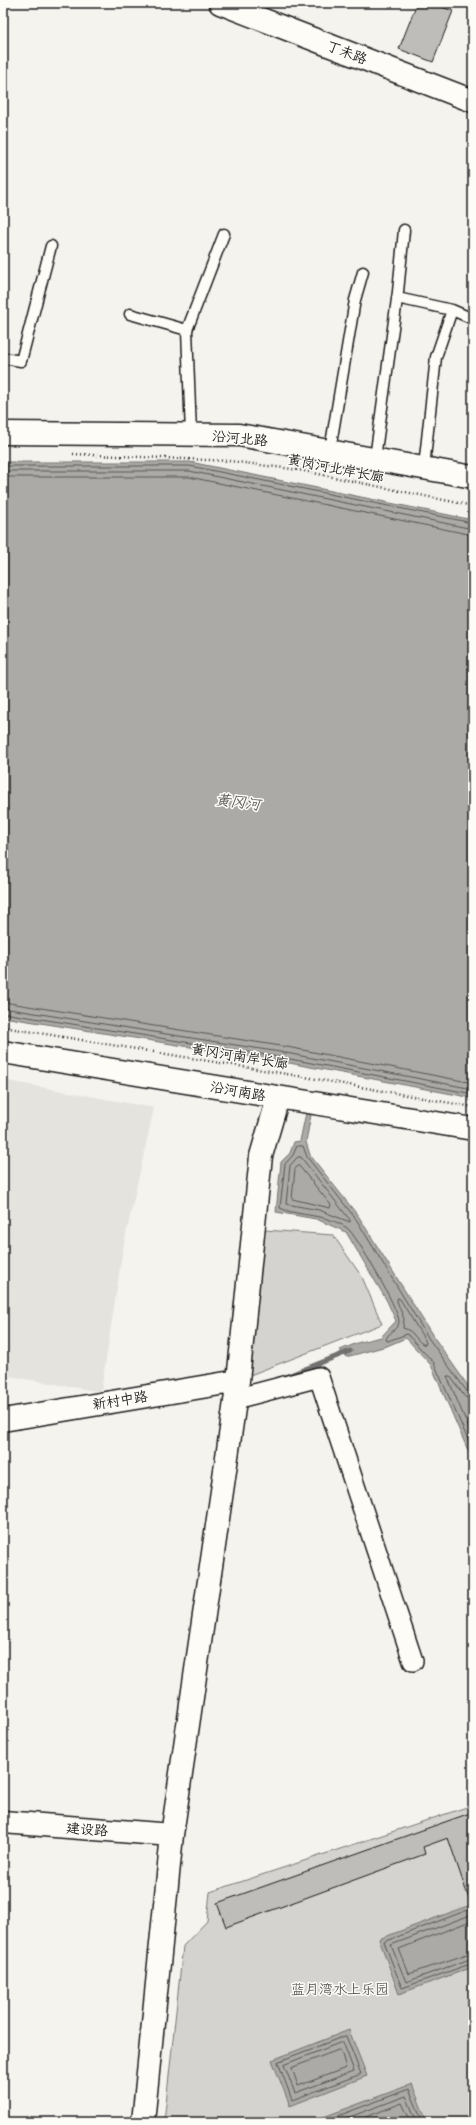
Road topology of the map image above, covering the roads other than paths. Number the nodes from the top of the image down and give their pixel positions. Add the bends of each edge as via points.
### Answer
1 (220, 3) edge
2 (473, 101) edge
3 (404, 230) dead end
4 (224, 234) dead end
5 (51, 246) dead end
6 (362, 272) dead end
7 (397, 298) junction
8 (452, 310) junction
9 (130, 314) dead end
10 (473, 319) edge
11 (187, 330) junction
12 (3, 358) edge
13 (3, 433) edge
14 (191, 434) junction
15 (330, 450) junction
16 (375, 458) junction
17 (424, 468) junction
18 (473, 477) edge
19 (3, 1052) edge
20 (278, 1098) junction
21 (473, 1129) edge
22 (236, 1390) junction
23 (3, 1420) edge
24 (413, 1661) dead end
25 (3, 1822) edge
26 (172, 1835) junction
27 (143, 2122) edge

1 - 2 street, 丁未路
3 - 7 lane
4 - 11 lane
5 - 12 lane via 21,361
6 - 15 lane
7 - 8 lane
7 - 16 lane
8 - 10 lane
8 - 17 lane via 436,357
9 - 11 lane
11 - 14 lane
13 - 14 street, 沿河北路
14 - 15 street, 沿河北路 via 239,435
15 - 16 street, 沿河北路
16 - 17 street, 沿河北路
17 - 18 street, 沿河北路
19 - 20 street, 沿河南路
20 - 21 street, 沿河南路
20 - 22 street via 261,1156
22 - 23 street, 新村中路
22 - 24 street via 319,1377
22 - 26 street
25 - 26 street, 建设路
26 - 27 street

